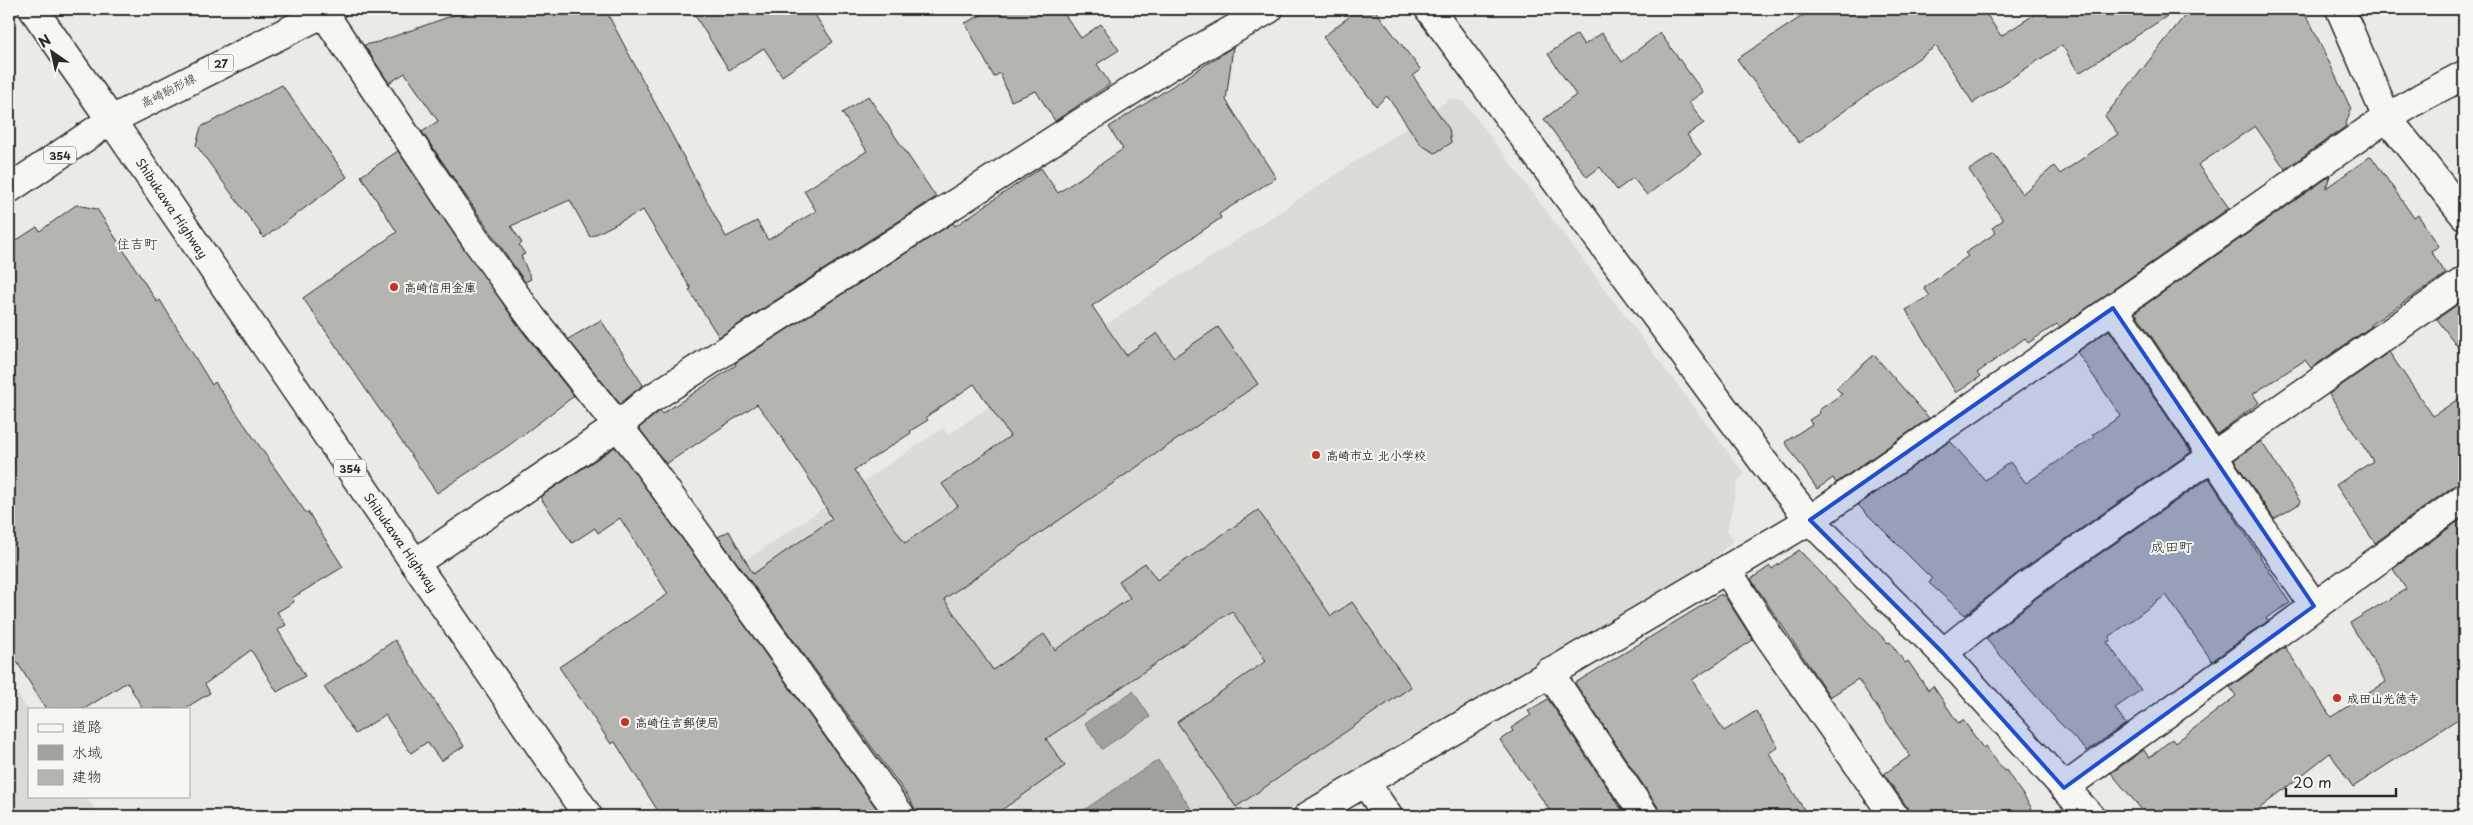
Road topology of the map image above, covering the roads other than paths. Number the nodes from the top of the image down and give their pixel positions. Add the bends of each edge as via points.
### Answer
1 (33, 9) edge
2 (1269, 9) edge
3 (1429, 9) edge
4 (2340, 9) edge
5 (325, 10) edge
6 (2464, 75) edge
7 (2387, 118) junction
8 (111, 120) junction
9 (9, 189) edge
10 (2464, 215) edge
11 (2464, 281) edge
12 (2113, 308) junction
13 (618, 426) junction
14 (2213, 456) junction
15 (2464, 498) edge
16 (1810, 520) junction
17 (415, 563) junction
18 (1727, 570) junction
19 (2314, 606) junction
20 (1943, 652) junction
21 (1549, 672) junction
22 (1365, 782) junction
23 (2064, 788) junction
24 (588, 816) edge
25 (900, 816) edge
26 (1308, 816) edge
27 (1388, 816) edge
28 (1645, 816) edge
29 (1894, 816) edge
30 (2090, 816) edge

1 - 8 main road, Shibukawa Highway
2 - 13 main road via 1170,65 646,402
3 - 16 main road via 1765,464
4 - 7 main road
5 - 8 main road, 高崎駒形線 / 27
5 - 13 main road via 476,240 532,318
6 - 7 main road
7 - 10 main road
7 - 12 main road
8 - 9 main road, 354
8 - 17 main road, Shibukawa Highway / 354
11 - 14 main road
12 - 14 main road
12 - 16 main road
13 - 17 main road
13 - 25 main road
14 - 19 main road
14 - 20 main road via 2029,584
15 - 19 main road
16 - 18 main road
16 - 20 main road
17 - 24 main road, Shibukawa Highway / 354
18 - 21 main road
18 - 29 main road
19 - 23 main road
20 - 23 main road
21 - 22 main road
21 - 28 main road
22 - 26 main road
22 - 27 main road
23 - 30 main road

